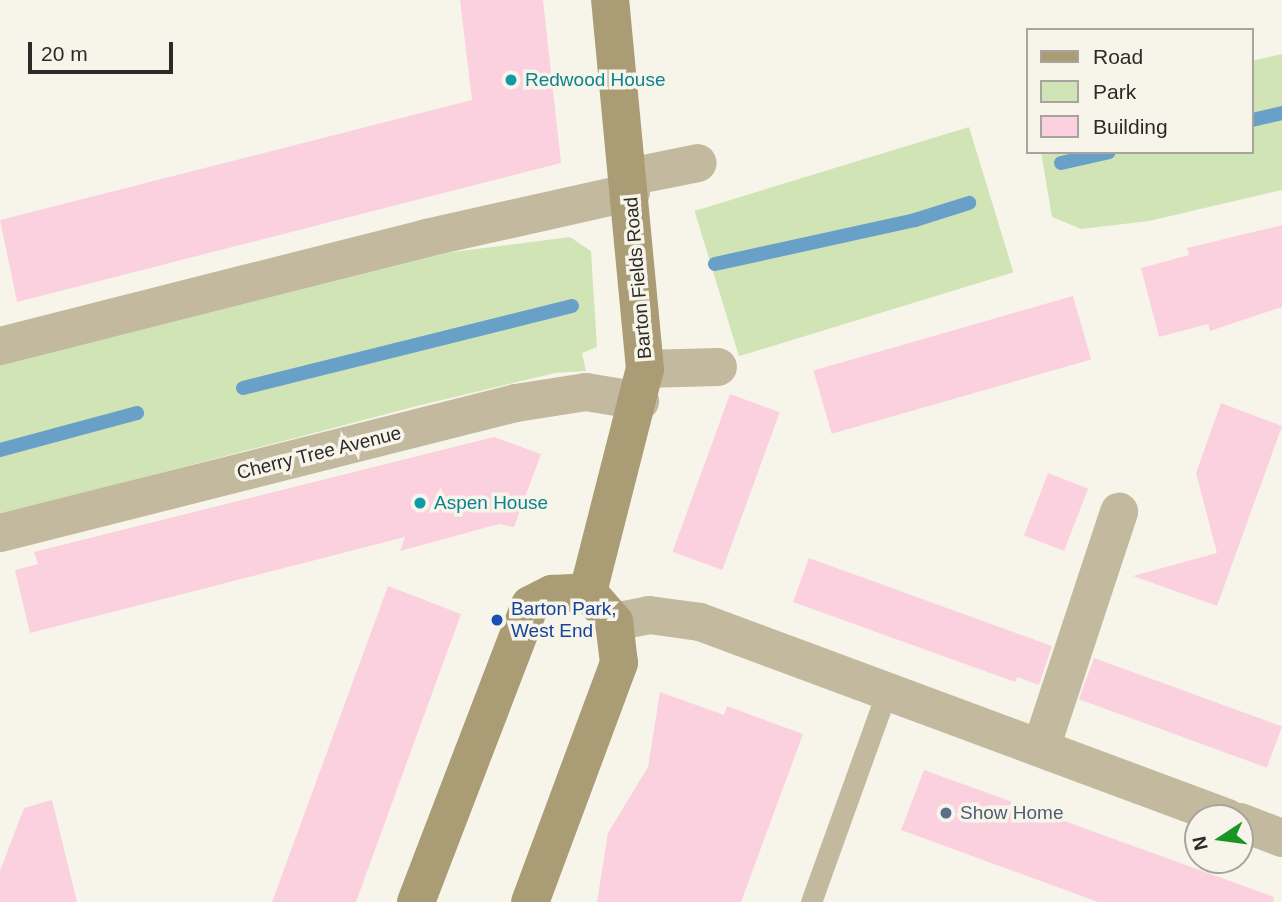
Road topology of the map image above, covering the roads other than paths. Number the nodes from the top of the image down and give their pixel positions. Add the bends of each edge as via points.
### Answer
1 (610, 0) edge
2 (698, 163) dead end
3 (630, 184) junction
4 (0, 346) edge
5 (718, 367) dead end
6 (643, 385) junction
7 (1119, 512) dead end
8 (0, 533) edge
9 (588, 592) junction
10 (614, 622) junction
11 (887, 691) junction
12 (1041, 748) junction
13 (1191, 804) edge
14 (1254, 827) edge
15 (1282, 838) edge
16 (416, 902) edge
17 (530, 902) edge
18 (811, 902) edge

1 - 3 street, Barton Fields Road
2 - 3 street
3 - 4 street
3 - 6 street, Barton Fields Road
5 - 6 street, Cherry Tree Avenue
6 - 8 street, Cherry Tree Avenue via 516,403
6 - 9 street, Barton Fields Road
7 - 12 street
9 - 10 street
9 - 16 street via 552,594 530,606
10 - 11 street via 649,615 699,622
10 - 17 street via 619,663
11 - 12 street
11 - 18 lane
12 - 13 street
14 - 15 street

